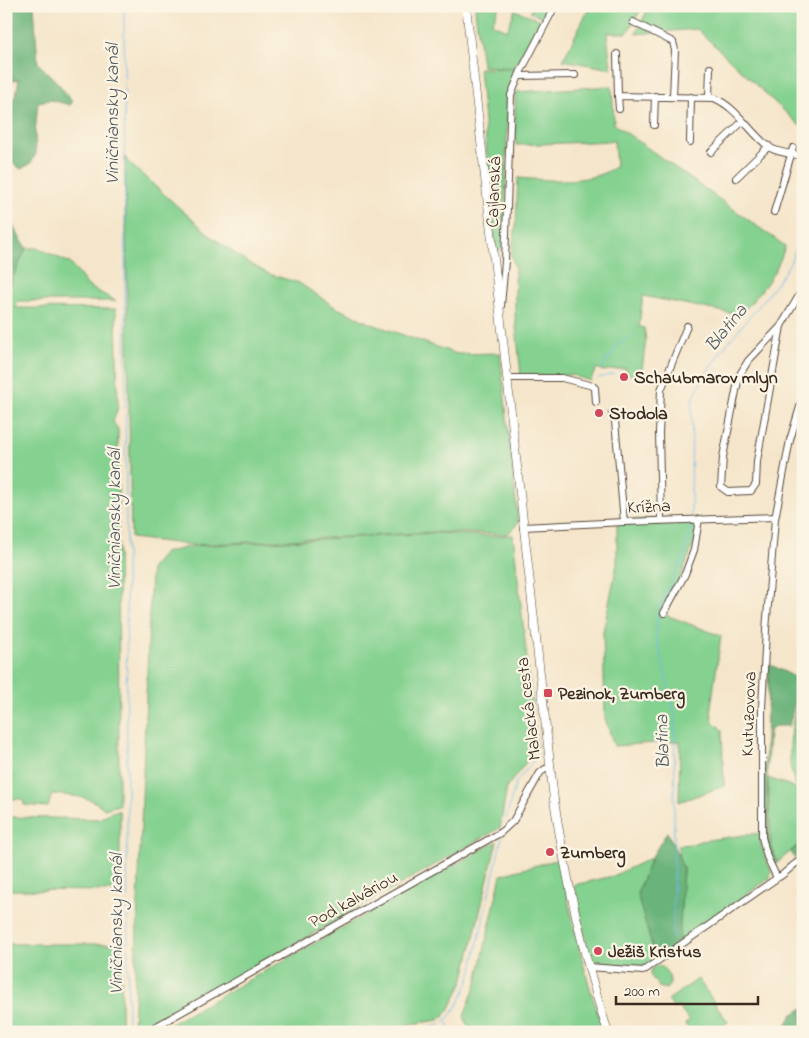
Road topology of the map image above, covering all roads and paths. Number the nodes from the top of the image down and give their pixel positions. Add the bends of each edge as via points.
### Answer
1 (466, 6) edge
2 (555, 6) edge
3 (634, 22) dead end
4 (617, 54) dead end
5 (710, 68) dead end
6 (575, 75) dead end
7 (519, 76) junction
8 (618, 96) junction
9 (655, 96) junction
10 (673, 97) junction
11 (691, 97) junction
12 (709, 97) junction
13 (619, 109) dead end
14 (743, 121) junction
15 (654, 126) dead end
16 (690, 142) dead end
17 (769, 146) junction
18 (792, 151) junction
19 (711, 152) dead end
20 (803, 156) edge
21 (736, 178) dead end
22 (774, 212) dead end
23 (505, 261) junction
24 (495, 262) junction
25 (803, 289) edge
26 (500, 313) junction
27 (687, 326) dead end
28 (781, 326) junction
29 (768, 341) junction
30 (777, 349) junction
31 (507, 378) junction
32 (803, 397) edge
33 (596, 402) dead end
34 (612, 413) dead end
35 (775, 517) junction
36 (698, 519) junction
37 (661, 521) junction
38 (624, 522) junction
39 (523, 527) junction
40 (664, 613) dead end
41 (550, 768) junction
42 (803, 864) edge
43 (777, 878) junction
44 (589, 967) junction
45 (146, 1032) edge
46 (608, 1032) edge

1 - 24 main road
2 - 7 street, Cajlanská
3 - 10 street via 673,42
4 - 8 street
5 - 12 street
6 - 7 street
7 - 23 street, Cajlanská via 511,95
8 - 9 street
8 - 13 street
9 - 10 street
9 - 15 street
10 - 11 street
11 - 12 street
11 - 16 street
12 - 14 street via 728,106
14 - 17 street
14 - 19 street
17 - 18 street
17 - 21 street
18 - 20 street
18 - 22 street
23 - 24 street
23 - 26 street, Cajlanská
24 - 26 main road
25 - 28 street
26 - 31 main road
27 - 37 street via 661,390
28 - 29 street
28 - 30 street
29 - 30 street
29 - 30 street via 743,368 737,382 723,457 721,487 728,492 751,491 756,484
31 - 33 street via 562,378 593,386
31 - 39 main road, Malacká cesta
32 - 35 street, Kutuzovova via 790,440
34 - 38 street
35 - 36 street, Krížna
35 - 43 street, Kutuzovova via 766,630 761,788 762,837
36 - 37 street, Krížna
36 - 40 street via 694,550
37 - 38 street, Krížna
38 - 39 street, Krížna
39 - 41 main road, Malacká cesta
41 - 44 main road, Malacká cesta via 561,845
41 - 45 street, Pod kalváriou via 540,773 513,821 500,833
42 - 43 street via 798,862
43 - 44 street via 644,971
44 - 46 main road, Malacká cesta

